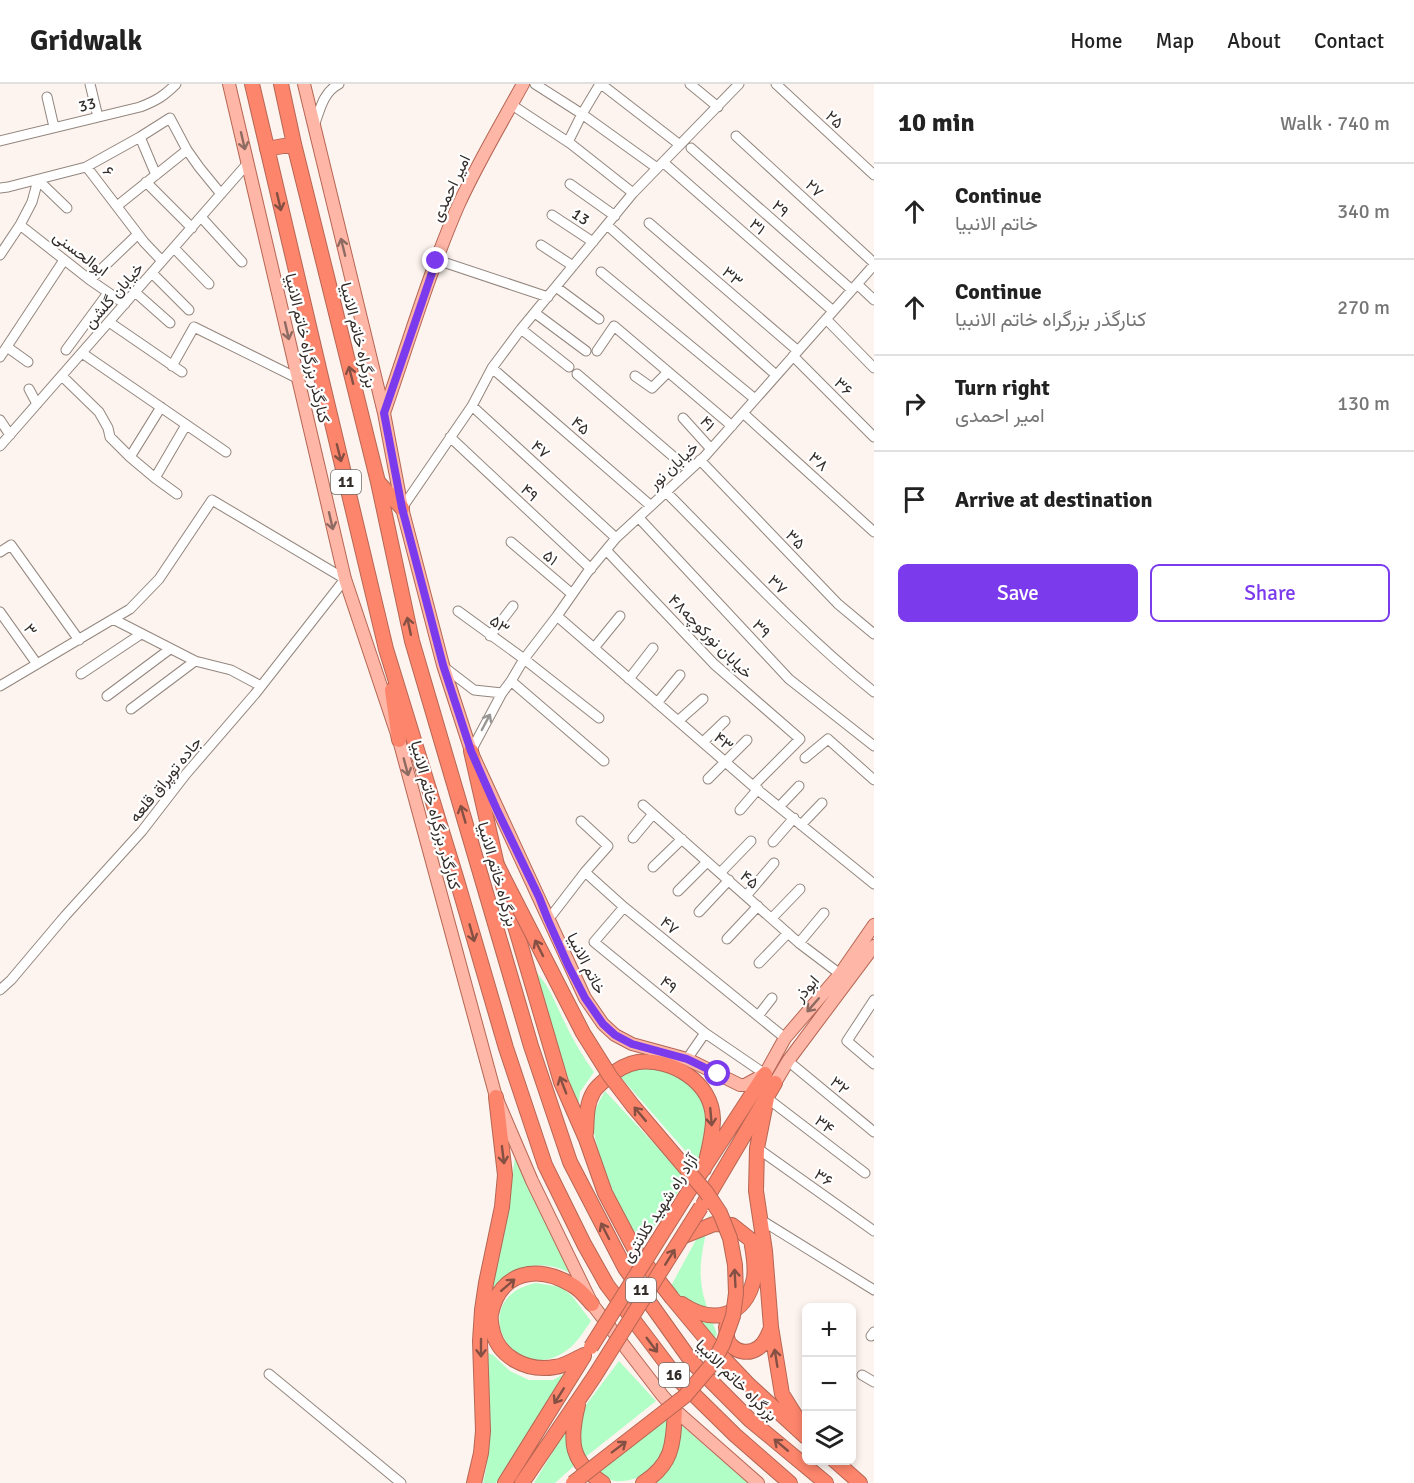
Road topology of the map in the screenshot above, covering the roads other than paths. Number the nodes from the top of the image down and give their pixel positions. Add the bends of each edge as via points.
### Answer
1 (90, 84) edge
2 (159, 84) edge
3 (176, 84) edge
4 (230, 84) edge
5 (252, 84) edge
6 (281, 84) edge
7 (304, 84) edge
8 (339, 84) edge
9 (523, 84) edge
10 (535, 84) edge
11 (600, 84) edge
12 (690, 84) edge
13 (739, 84) edge
14 (776, 84) edge
15 (166, 94) junction
16 (47, 97) dead end
17 (512, 105) junction
18 (718, 107) junction
19 (582, 114) junction
20 (98, 117) junction
21 (54, 127) junction
22 (314, 128) junction
23 (736, 136) dead end
24 (140, 137) junction
25 (0, 141) edge
26 (568, 142) junction
27 (294, 144) junction
28 (680, 144) junction
29 (691, 148) dead end
30 (267, 149) junction
31 (187, 150) junction
32 (248, 163) junction
33 (661, 166) junction
34 (86, 167) junction
35 (156, 174) junction
36 (874, 175) edge
37 (38, 180) junction
38 (146, 183) junction
39 (570, 184) dead end
40 (0, 188) edge
41 (633, 193) junction
42 (221, 194) junction
43 (117, 206) junction
44 (67, 208) dead end
45 (552, 215) dead end
46 (615, 216) junction
47 (201, 217) junction
48 (649, 223) dead end
49 (20, 225) junction
50 (607, 225) junction
51 (192, 228) junction
52 (138, 234) junction
53 (593, 242) junction
54 (541, 245) dead end
55 (174, 248) junction
56 (0, 255) edge
57 (64, 260) junction
58 (162, 261) junction
59 (242, 261) dead end
60 (436, 261) junction
61 (874, 264) edge
62 (573, 266) junction
63 (601, 272) dead end
64 (152, 273) junction
65 (90, 280) junction
66 (209, 284) dead end
67 (556, 287) junction
68 (854, 287) junction
69 (135, 292) junction
70 (108, 293) junction
71 (548, 297) junction
72 (874, 300) edge
73 (125, 303) junction
74 (189, 310) dead end
75 (833, 311) junction
76 (535, 313) junction
77 (599, 319) dead end
78 (826, 320) junction
79 (109, 322) junction
80 (170, 324) dead end
81 (521, 329) junction
82 (7, 347) junction
83 (66, 350) dead end
84 (586, 351) dead end
85 (597, 351) dead end
86 (82, 353) junction
87 (796, 353) junction
88 (0, 357) edge
89 (28, 362) dead end
90 (172, 366) junction
91 (569, 367) dead end
92 (492, 368) junction
93 (874, 368) edge
94 (64, 370) junction
95 (182, 372) dead end
96 (669, 372) junction
97 (577, 374) dead end
98 (776, 375) junction
99 (635, 376) dead end
100 (299, 379) junction
101 (30, 389) dead end
102 (756, 399) junction
103 (37, 404) junction
104 (472, 406) junction
105 (161, 407) junction
106 (384, 413) junction
107 (743, 413) junction
108 (683, 418) dead end
109 (0, 420) edge
110 (186, 425) junction
111 (732, 426) junction
112 (10, 435) junction
113 (450, 437) junction
114 (874, 437) edge
115 (0, 446) edge
116 (711, 449) junction
117 (226, 452) dead end
118 (130, 457) junction
119 (700, 460) junction
120 (690, 470) junction
121 (155, 478) junction
122 (378, 482) junction
123 (666, 492) junction
124 (177, 494) dead end
125 (651, 506) junction
126 (402, 508) junction
127 (639, 518) junction
128 (874, 532) edge
129 (616, 538) junction
130 (511, 542) dead end
131 (606, 550) junction
132 (0, 552) edge
133 (591, 569) junction
134 (345, 579) junction
135 (572, 594) junction
136 (513, 606) dead end
137 (458, 611) dead end
138 (0, 612) edge
139 (620, 615) dead end
140 (557, 616) junction
141 (113, 619) junction
142 (141, 634) junction
143 (874, 634) edge
144 (490, 636) junction
145 (79, 640) junction
146 (594, 648) junction
147 (653, 648) dead end
148 (170, 649) junction
149 (386, 649) junction
150 (524, 659) junction
151 (195, 661) junction
152 (37, 664) junction
153 (444, 667) junction
154 (81, 674) dead end
155 (680, 675) dead end
156 (629, 679) junction
157 (511, 681) junction
158 (0, 686) edge
159 (261, 686) junction
160 (874, 692) edge
161 (502, 693) junction
162 (107, 696) dead end
163 (703, 699) dead end
164 (657, 703) junction
165 (131, 709) dead end
166 (599, 718) dead end
167 (678, 721) junction
168 (725, 721) dead end
169 (399, 740) junction
170 (747, 740) dead end
171 (703, 742) junction
172 (874, 746) edge
173 (471, 751) junction
174 (805, 758) dead end
175 (604, 761) dead end
176 (725, 761) junction
177 (708, 779) dead end
178 (874, 780) edge
179 (799, 786) dead end
180 (755, 787) junction
181 (822, 803) dead end
182 (643, 805) dead end
183 (779, 807) junction
184 (740, 810) dead end
185 (653, 814) junction
186 (581, 821) dead end
187 (797, 822) junction
188 (633, 838) dead end
189 (682, 839) junction
190 (751, 841) dead end
191 (773, 842) dead end
192 (707, 862) junction
193 (774, 863) dead end
194 (497, 865) junction
195 (653, 867) dead end
196 (585, 872) junction
197 (720, 873) junction
198 (729, 880) junction
199 (874, 884) edge
200 (800, 889) dead end
201 (678, 891) dead end
202 (746, 896) junction
203 (758, 906) junction
204 (624, 907) junction
205 (699, 912) dead end
206 (824, 914) dead end
207 (772, 918) junction
208 (548, 920) junction
209 (874, 926) edge
210 (788, 933) junction
211 (727, 939) dead end
212 (799, 943) junction
213 (874, 947) edge
214 (759, 963) dead end
215 (840, 974) junction
216 (0, 990) edge
217 (772, 998) dead end
218 (874, 1000) edge
219 (758, 1016) junction
220 (705, 1033) junction
221 (785, 1038) junction
222 (687, 1059) junction
223 (788, 1061) junction
224 (874, 1064) edge
225 (770, 1078) junction
226 (496, 1097) junction
227 (767, 1098) junction
228 (874, 1132) edge
229 (586, 1139) junction
230 (757, 1148) junction
231 (704, 1169) junction
232 (865, 1173) dead end
233 (761, 1220) junction
234 (874, 1231) edge
235 (684, 1236) junction
236 (584, 1244) joint
237 (874, 1290) edge
238 (672, 1298) junction
239 (592, 1304) junction
240 (730, 1313) junction
241 (771, 1327) junction
242 (587, 1351) junction
243 (269, 1374) dead end
244 (861, 1375) dead end
245 (874, 1382) edge
246 (581, 1395) junction
247 (675, 1410) junction
248 (802, 1424) edge
249 (802, 1433) edge
250 (839, 1465) edge
251 (401, 1483) edge
252 (474, 1483) edge
253 (505, 1483) edge
254 (522, 1483) edge
255 (573, 1483) edge
256 (603, 1483) edge
257 (643, 1483) edge
258 (758, 1483) edge
259 (790, 1483) edge
260 (826, 1483) edge
261 (860, 1483) edge

1 - 20 street
2 - 15 street
3 - 15 street, 33
4 -> 32 main road, کنارگذر بزرگراه خاتم الانبیا
5 - 30 highway, 11
6 - 27 highway, بزرگراه خاتم الانبیا / 11
7 - 22 main road
8 - 22 street via 325,96
9 - 17 main road, امیر احمدی
10 - 19 street, ۳۱
11 - 19 street
11 - 28 street
12 - 18 street
13 - 18 street
14 - 36 street, ۲۵
15 - 20 street, 33 via 156,101
16 - 21 street
17 - 26 street
17 - 60 main road, امیر احمدی via 484,153
18 - 28 street
19 - 26 street
19 - 33 street, ۳۱
20 - 21 street, 33
21 - 25 street, 33
106 -> 22 main road
23 - 61 street, ۲۷
24 - 31 street via 170,118
24 - 34 street
24 - 35 street
26 - 41 street
27 - 30 highway
122 -> 27 highway, بزرگراه خاتم الانبیا / 11
28 - 33 street
29 - 68 street, ۲۹
30 -> 149 highway, 11
31 - 35 street
31 - 42 street
32 - 42 street, خیابان گلشن
32 -> 100 main road, کنارگذر بزرگراه خاتم الانبیا
33 - 41 street
33 - 75 street, ۳۱
34 - 37 street, ۶
34 - 43 street, ۶
35 - 38 street
37 - 40 street, ۶
37 - 44 street
37 - 49 street
38 - 43 street
38 - 51 street
39 - 46 street
41 - 46 street
42 - 47 street, خیابان گلشن
43 - 52 street, ۶
45 - 53 street, 13
46 - 50 street
47 - 51 street, خیابان گلشن
47 - 59 street
48 - 87 street, ۳۳
49 - 56 street
49 - 57 street, ابوالحسنی
50 - 53 street
50 - 98 street
51 - 55 street, خیابان گلشن
52 - 58 street, ۶
52 - 65 street
53 - 62 street
54 - 62 street
55 - 58 street, خیابان گلشن
55 - 66 street
57 - 65 street, ابوالحسنی
57 - 82 street
58 - 64 street, خیابان گلشن
60 - 71 street
60 - 106 main road, امیر احمدی
61 - 68 street, خیابان نور
62 - 67 street
63 - 102 street
64 - 69 street, خیابان گلشن
64 - 74 street
65 - 70 street, ابوالحسنی
67 - 71 street
67 - 77 street
68 - 72 street
68 - 75 street, خیابان نور
69 - 73 street, خیابان گلشن
69 - 80 street
70 - 73 street, ابوالحسنی
70 - 83 street
71 - 76 street
73 - 79 street, خیابان گلشن
75 - 78 street, خیابان نور
76 - 81 street
76 - 84 street
78 - 87 street, خیابان نور
78 - 93 street
79 - 86 street, خیابان گلشن
79 - 90 street
81 - 91 street
81 - 92 street
82 - 88 street
82 - 89 street
85 - 96 street via 614,326
86 - 94 street, خیابان گلشن
86 - 105 street
87 - 98 street, خیابان نور
87 - 114 street, ۳۶
90 - 95 street
90 - 100 street via 194,327
92 - 104 street
92 - 125 street, ۴۵
94 - 103 street, خیابان گلشن
94 - 118 street via 99,411 110,437
96 - 99 street via 652,388
96 - 111 street
97 - 120 street
98 - 102 street, خیابان نور
100 -> 134 main road, کنارگذر بزرگراه خاتم الانبیا
101 - 103 street
102 - 107 street, خیابان نور
103 - 112 street, خیابان گلشن
104 - 113 street
104 - 129 street, ۴۷
105 - 110 street
105 - 118 street
106 - 126 main road
107 - 111 street, خیابان نور
107 - 128 street, ۳۸
108 - 116 street, ۴۱
109 - 112 street
110 - 117 street
110 - 121 street
111 - 116 street, خیابان نور
112 - 115 street, خیابان گلشن
113 - 126 street
113 - 133 street, ۴۹
116 - 119 street, خیابان نور
118 - 121 street
119 - 120 street, خیابان نور
119 - 143 street, ۳۵ via 838,603
120 - 123 street, خیابان نور
121 - 124 street
122 - 126 highway
260 -> 122 highway, بزرگراه خاتم الانبیا / 11 via 750,1420 692,1362 625,1268 570,1162 531,1046 412,641
123 - 125 street, خیابان نور
123 - 160 street, ۳۷ via 807,634
125 - 127 street, خیابان نور
126 - 153 main road
127 - 129 street, خیابان نور
127 - 172 street, ۳۹ via 789,679
129 - 131 street, خیابان نور
130 - 135 street, ۵۱
131 - 133 street, خیابان نور
131 - 180 street, خیابان نورکوچه۴۸ via 714,664 800,739
132 - 145 street via 11,546
133 - 135 street, خیابان نور
134 - 141 street via 212,500 159,579 130,609
134 - 159 street, جاده توپراق قلعه
134 - 169 main road, کنارگذر بزرگراه خاتم الانبیا
135 - 140 street, خیابان نور
136 - 144 street
137 - 144 street, ۵۳
138 - 152 street, ۳
139 - 146 street
140 - 146 street, ۴۳
140 - 150 street, خیابان نور
141 - 142 street
141 - 145 street
142 - 148 street
142 - 154 street
144 - 150 street, ۵۳
145 - 152 street
146 - 156 street, ۴۳
147 - 156 street
148 - 151 street
148 - 162 street
149 - 169 highway
149 -> 236 highway, 11 via 506,1048 545,1165
150 - 157 street, خیابان نور
150 - 166 street, ۵۳
151 - 159 street via 231,670
151 - 165 street
152 - 158 street
153 - 161 street via 474,690
153 - 173 main road
155 - 164 street
156 - 164 street, ۴۳
157 - 161 street, خیابان نور
157 - 175 street
159 - 216 street, جاده توپراق قلعه via 142,831
173 -> 161 street, خیابان نور
163 - 167 street
164 - 167 street, ۴۳
167 - 171 street, ۴۳
168 - 171 street
169 -> 226 main road, کنارگذر بزرگراه خاتم الانبیا
170 - 176 street
171 - 176 street, ۴۳
173 - 194 highway
173 - 208 main road, خاتم الانبیا
174 - 178 street via 828,739
176 - 177 street
176 - 180 street, ۴۳
179 - 183 street
180 - 183 street, ۴۳
180 - 184 street
181 - 187 street
182 - 185 street, ۴۵
183 - 187 street, ۴۳
185 - 188 street
185 - 189 street, ۴۵
186 - 196 street via 608,846
187 - 191 street
187 - 199 street, ۴۳
189 - 192 street, ۴۵
189 - 195 street
190 - 197 street
192 - 197 street, ۴۵
192 - 201 street
193 - 202 street
229 -> 194 highway via 561,1082
255 -> 194 highway, bridge via 685,1396 713,1362 733,1316 735,1265 720,1213 610,1076 578,1023
196 - 204 street, ۴۷
196 - 208 street
197 - 198 street, ۴۵
198 - 202 street, ۴۵
198 - 205 street
200 - 207 street
202 - 203 street, ۴۵
203 - 207 street, ۴۵
203 - 211 street
204 - 219 street, ۴۷
204 - 220 street, ۴۹ via 594,942
206 - 212 street
207 - 210 street, ۴۵
208 - 222 main road, خاتم الانبیا via 585,998 603,1024 632,1044
209 - 215 main road, ابوذر
210 - 212 street, ۴۵
210 - 214 street
212 - 215 street, ۴۵
213 - 223 main road, ابوذر
215 -> 221 main road, ابوذر
217 - 219 street
218 - 224 street via 847,1041
219 - 221 street, ۴۷
220 - 222 street
220 - 225 street, ۴۹
221 - 225 main road, ابوذر
222 - 225 main road, خاتم الانبیا via 740,1085
223 - 225 main road, ابوذر
223 - 228 street, ۳۲
225 - 227 highway
225 - 231 highway, آزاد راه شهید کلانتری
226 - 239 main road, کنارگذر بزرگراه خاتم الانبیا
226 -> 252 highway via 505,1175 482,1310 483,1431
227 - 230 highway
227 - 232 street, ۳۴
227 - 235 highway, bridge
229 -> 231 highway via 587,1110 593,1092 620,1068 637,1062 659,1063 684,1071 702,1088 710,1103 713,1119
229 - 238 highway via 605,1192 634,1250
230 - 233 highway via 756,1191
230 - 234 street, ۳۶
231 - 242 highway, آزاد راه شهید کلانتری, bridge
233 - 237 street
233 - 241 highway
235 - 240 highway via 714,1224 732,1225 751,1240 754,1277 747,1298
246 -> 235 highway, bridge
236 -> 259 highway, 16 via 607,1285 678,1379
238 - 240 highway via 692,1311 710,1316
238 - 249 highway via 749,1385
242 -> 239 highway via 555,1367 532,1368 501,1349 493,1335 490,1317 497,1296 508,1282 525,1274 545,1273 560,1279 574,1286
239 - 247 main road, کنارگذر بزرگراه خاتم الانبیا
240 - 241 highway via 727,1338 739,1350 759,1348
248 -> 241 highway via 782,1394
242 -> 253 highway, آزاد راه شهید کلانتری
243 - 251 street
244 - 245 street
246 - 254 highway
246 - 256 highway via 572,1440 578,1459
247 - 257 highway via 670,1454 659,1471
247 - 258 main road, کنارگذر بزرگراه خاتم الانبیا
250 - 261 highway

